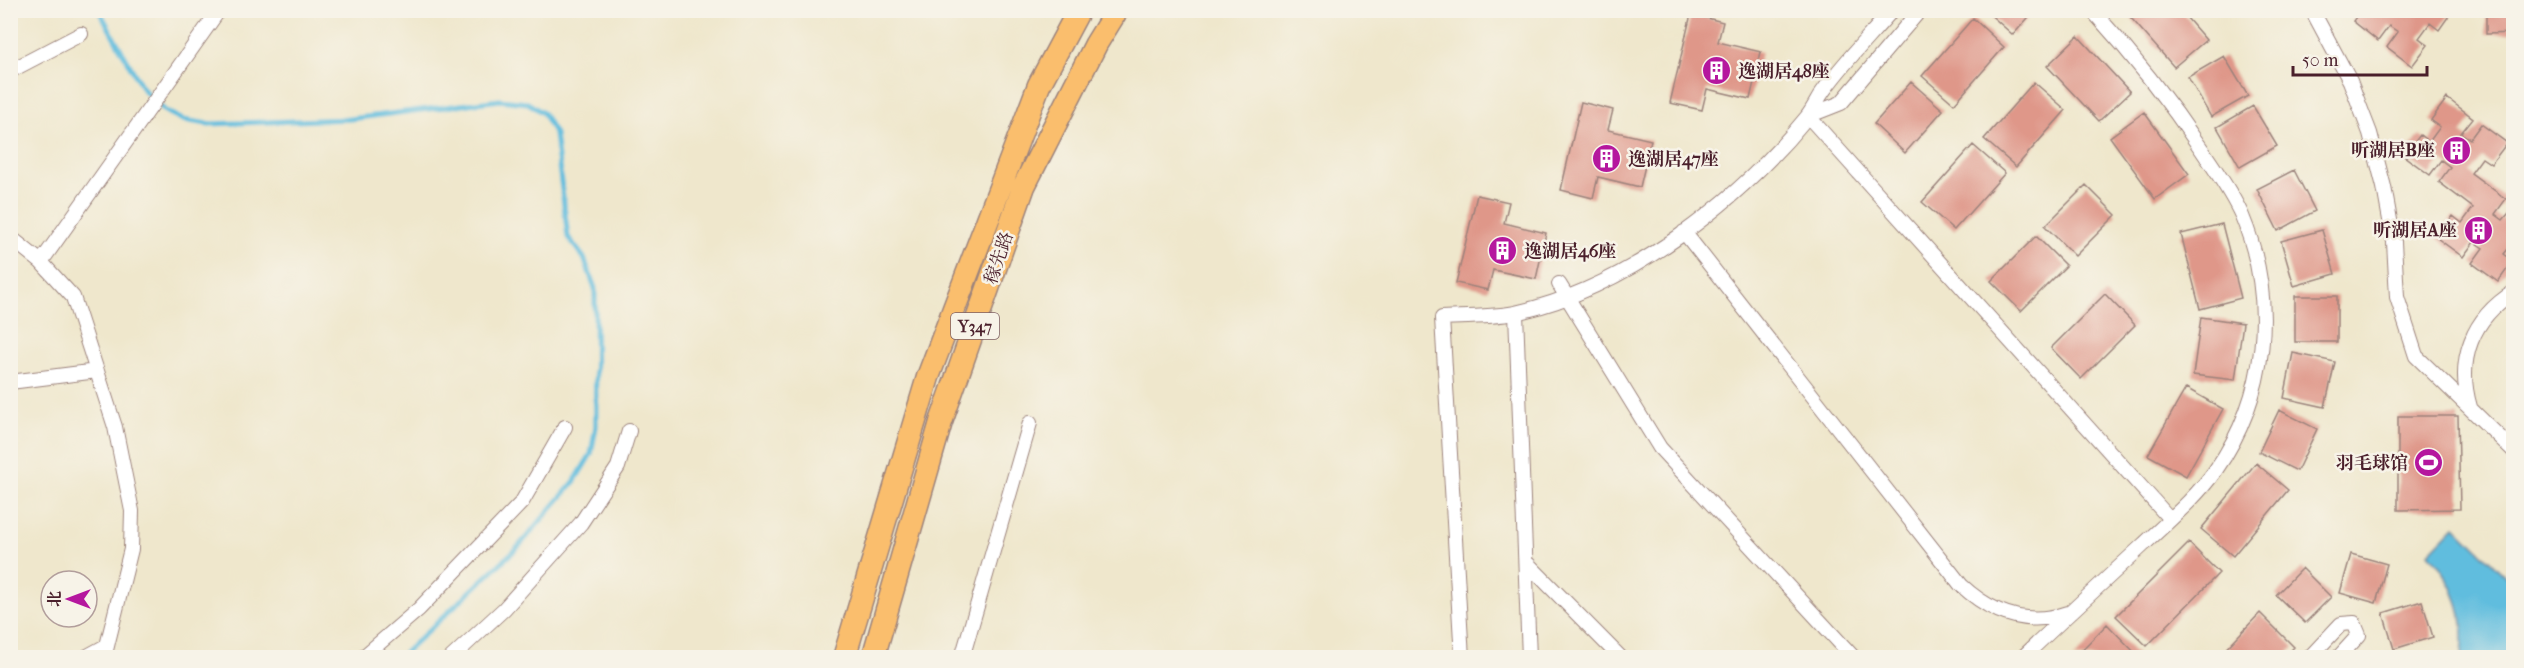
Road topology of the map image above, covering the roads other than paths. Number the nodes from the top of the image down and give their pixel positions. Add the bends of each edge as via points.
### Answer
1 (219, 10) edge
2 (1079, 10) edge
3 (1117, 10) edge
4 (1892, 10) edge
5 (1920, 10) edge
6 (2092, 10) edge
7 (2312, 10) edge
8 (81, 33) dead end
9 (10, 71) edge
10 (1808, 116) junction
11 (1684, 232) junction
12 (10, 237) edge
13 (41, 262) junction
14 (1559, 284) dead end
15 (2514, 292) edge
16 (1568, 299) junction
17 (1516, 313) junction
18 (97, 371) junction
19 (10, 382) edge
20 (2471, 409) junction
21 (1030, 423) dead end
22 (565, 427) dead end
23 (629, 431) dead end
24 (2514, 451) edge
25 (2170, 519) junction
26 (1526, 562) junction
27 (2072, 611) junction
28 (105, 652) edge
29 (84, 657) edge
30 (362, 657) edge
31 (452, 657) edge
32 (844, 657) edge
33 (873, 657) edge
34 (962, 657) edge
35 (1462, 657) edge
36 (1529, 657) edge
37 (1621, 657) edge
38 (1854, 657) edge
39 (2022, 657) edge
40 (2309, 657) edge
41 (2338, 657) edge

1 - 13 street
2 - 32 main road, 稼先路 / Y347 via 1039,85 928,377
3 - 33 main road, 稼先路 / Y347 via 1024,186 941,422
4 - 10 street via 1825,89
5 - 10 street via 1841,103
6 - 25 street via 2163,96 2219,175 2241,214 2256,257 2263,302 2261,358 2238,433 2214,472
7 - 20 street via 2350,81 2370,133 2392,231 2397,297 2416,356
8 - 9 street
10 - 11 street via 1737,188
10 - 25 street
11 - 16 street via 1628,268
11 - 27 street via 1961,585 1984,604 2012,616 2053,618
12 - 13 street
13 - 18 street via 73,297
14 - 16 street
15 - 20 street via 2485,315 2467,351 2464,370
16 - 17 street
16 - 38 street via 1660,448
17 - 26 street
17 - 35 street via 1442,318
18 - 19 street
18 - 28 street via 115,427 132,511 131,549
20 - 24 street
21 - 34 street
22 - 30 street via 522,502 419,609
23 - 31 street via 618,467 581,523 504,609
25 - 27 street
26 - 36 street
26 - 37 street
27 - 39 street
28 - 29 street
40 - 41 street via 2341,624 2354,622 2359,635

